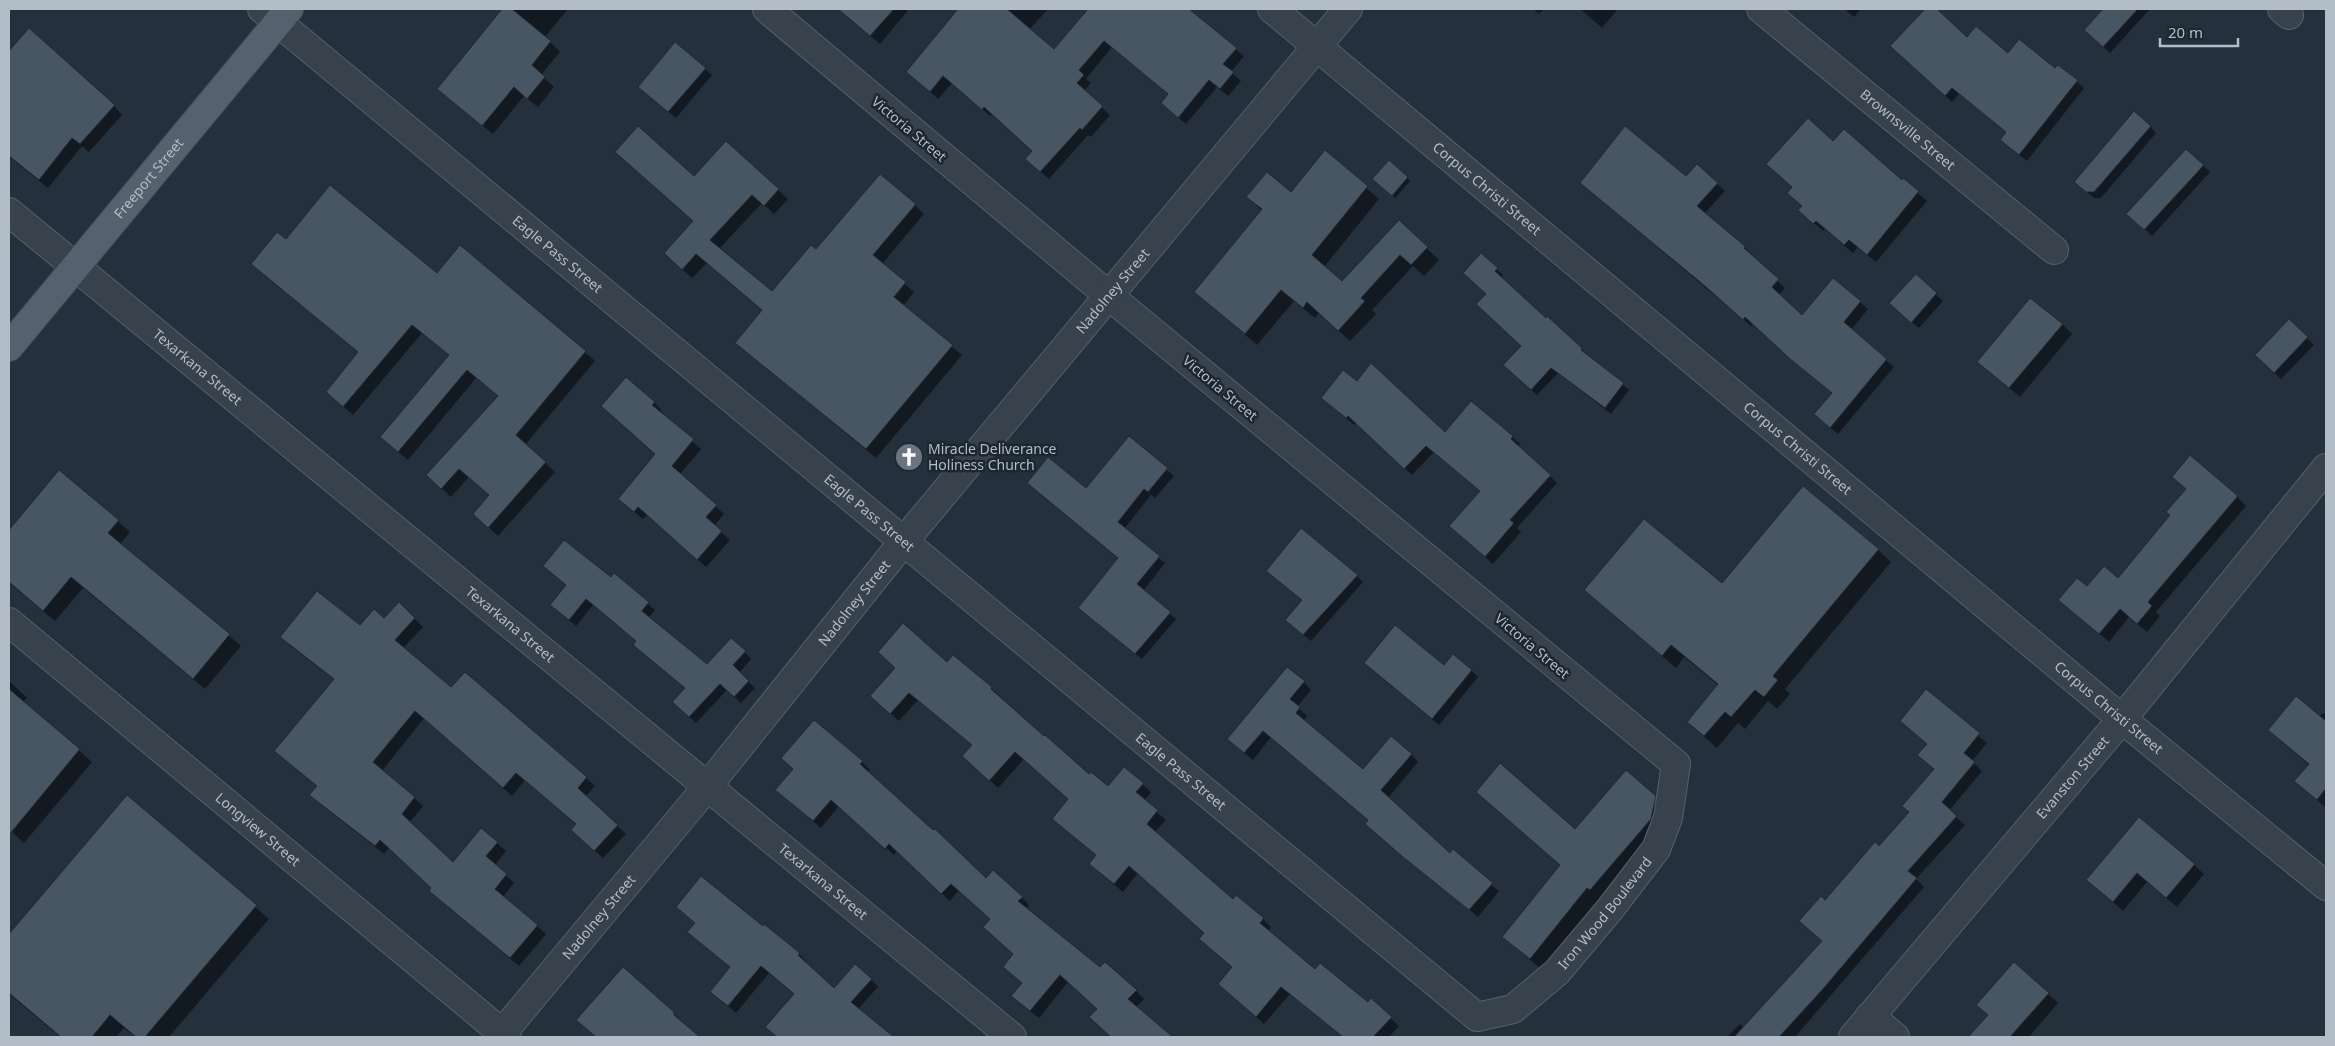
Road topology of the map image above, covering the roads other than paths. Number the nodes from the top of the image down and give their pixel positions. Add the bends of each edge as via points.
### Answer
1 (767, 9) edge
2 (1272, 9) edge
3 (1348, 9) edge
4 (1761, 9) edge
5 (276, 13) edge
6 (1317, 46) junction
7 (9, 212) edge
8 (2054, 250) dead end
9 (75, 267) junction
10 (1108, 296) junction
11 (9, 347) edge
12 (2326, 468) edge
13 (904, 541) junction
14 (9, 622) edge
15 (2122, 719) junction
16 (1676, 764) joint
17 (707, 787) junction
18 (2326, 886) edge
19 (1870, 1016) junction
20 (1477, 1017) joint
21 (503, 1036) edge
22 (1012, 1037) edge
23 (1853, 1037) edge
24 (1896, 1037) edge

1 - 10 street, Victoria Street
2 - 6 street, Corpus Christi Street
3 - 6 street, Nadolney Street
4 - 8 street, Brownsville Street
5 - 9 main road, Freeport Street
5 - 13 street, Eagle Pass Street
6 - 10 street, Nadolney Street
6 - 15 street, Corpus Christi Street
7 - 9 street, Texarkana Street
9 - 11 main road, Freeport Street
9 - 17 street, Texarkana Street
10 - 13 street, Nadolney Street
10 - 16 street, Victoria Street
12 - 15 street, Evanston Street
13 - 17 street, Nadolney Street
13 - 20 street, Eagle Pass Street
14 - 21 street, Longview Street
15 - 18 street, Corpus Christi Street
15 - 19 street, Evanston Street
16 - 20 street, Iron Wood Boulevard via 1668,818 1656,849 1610,909 1557,972 1513,1009
17 - 21 street, Nadolney Street
17 - 22 street, Texarkana Street
19 - 23 street, Evanston Street
19 - 24 street

